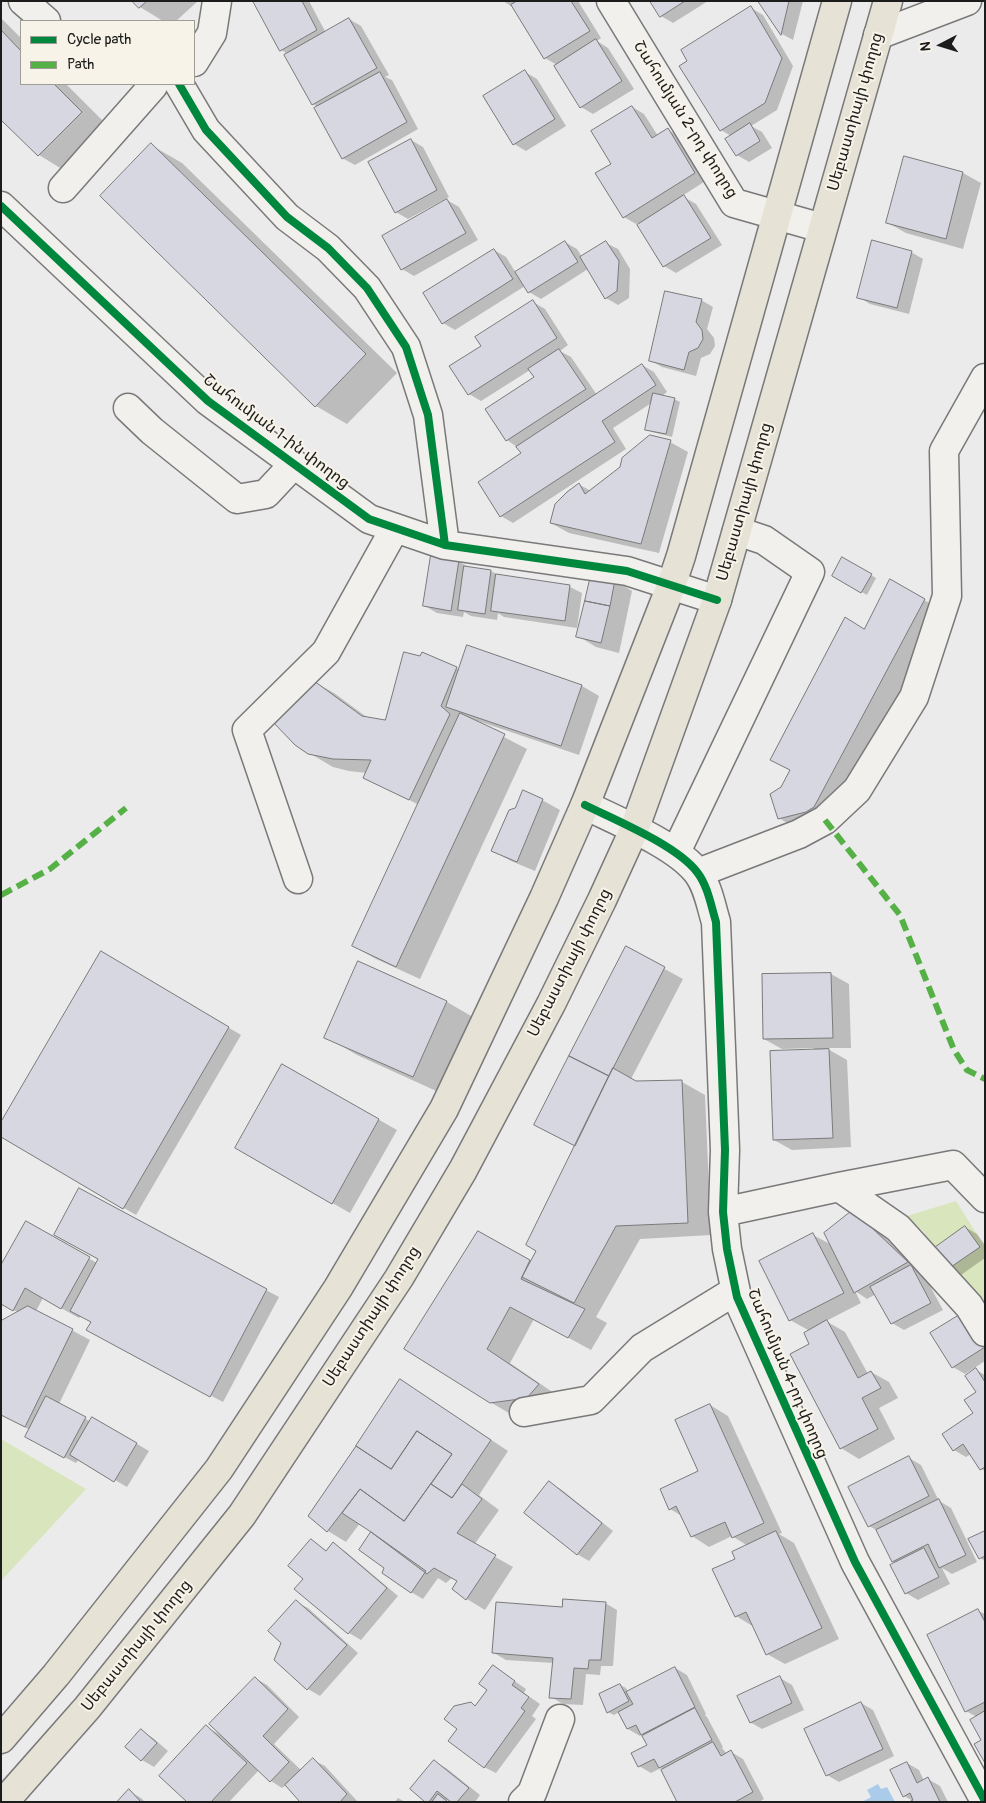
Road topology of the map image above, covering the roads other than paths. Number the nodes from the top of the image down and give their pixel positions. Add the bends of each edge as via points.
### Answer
1 (23, 1) edge
2 (217, 1) edge
3 (611, 1) edge
4 (837, 1) edge
5 (888, 1) edge
6 (967, 1) edge
7 (45, 20) edge
8 (878, 35) junction
9 (195, 60) edge
10 (161, 85) edge
11 (163, 85) edge
12 (63, 188) dead end
13 (1, 206) edge
14 (777, 216) junction
15 (822, 228) junction
16 (985, 378) edge
17 (128, 408) dead end
18 (294, 464) junction
19 (395, 528) junction
20 (737, 531) junction
21 (445, 545) junction
22 (671, 586) junction
23 (717, 600) junction
24 (585, 805) junction
25 (634, 830) junction
26 (676, 852) junction
27 (698, 873) junction
28 (298, 879) dead end
29 (839, 1187) junction
30 (985, 1198) edge
31 (723, 1212) junction
32 (735, 1291) junction
33 (985, 1332) edge
34 (524, 1412) dead end
35 (560, 1719) dead end
36 (1, 1739) edge
37 (985, 1800) edge
38 (4, 1802) edge
39 (523, 1802) edge

1 - 7 street
2 - 9 street via 212,33
3 - 14 street, Շահումյան 2-րդ փողոց via 734,203
4 - 14 main road
5 - 8 main road, Սեբաստիայի փողոց
6 - 8 street
8 - 15 main road, Սեբաստիայի փողոց
10 - 12 street
11 - 21 street via 287,217 328,248 368,288 406,347 428,415
13 - 18 street, Շահումյան 1-ին փողոց via 208,401
14 - 15 street, Շահումյան 2-րդ փողոց
14 - 22 main road
15 - 20 main road, Սեբաստիայի փողոց
16 - 27 street via 944,451 947,596 914,697 858,790 825,820 799,834
17 - 18 street via 152,432 236,499 266,494
18 - 19 street, Շահումյան 1-ին փողոց via 369,519
19 - 21 street, Շահումյան 1-ին փողոց
19 - 28 street via 326,652 247,730
20 - 23 main road, Սեբաստիայի փողոց
20 - 26 street via 764,540 810,572
21 - 22 street, Շահումյան 1-ին փողոց via 627,571
22 - 23 street, Շահումյան 1-ին փողոց
22 - 24 main road
23 - 25 main road, Սեբաստիայի փողոց
24 - 25 street, Շահումյան 4-րդ փողոց
24 - 36 main road via 444,1109 338,1288 219,1469 56,1675
25 - 26 street, Շահումյան 4-րդ փողոց
25 - 38 main road, Սեբաստիայի փողոց via 551,1004 462,1170 399,1278 242,1515 87,1708
26 - 27 street, Շահումյան 4-րդ փողոց
27 - 31 street, Շահումյան 4-րդ փողոց via 707,890 716,922 725,1150
29 - 30 street via 953,1164
29 - 31 street
29 - 33 street via 898,1228 968,1306
31 - 32 street, Շահումյան 4-րդ փողոց
32 - 34 street via 642,1348 591,1400
32 - 37 street, Շահումյան 4-րդ փողոց via 855,1562
35 - 39 street via 532,1792

